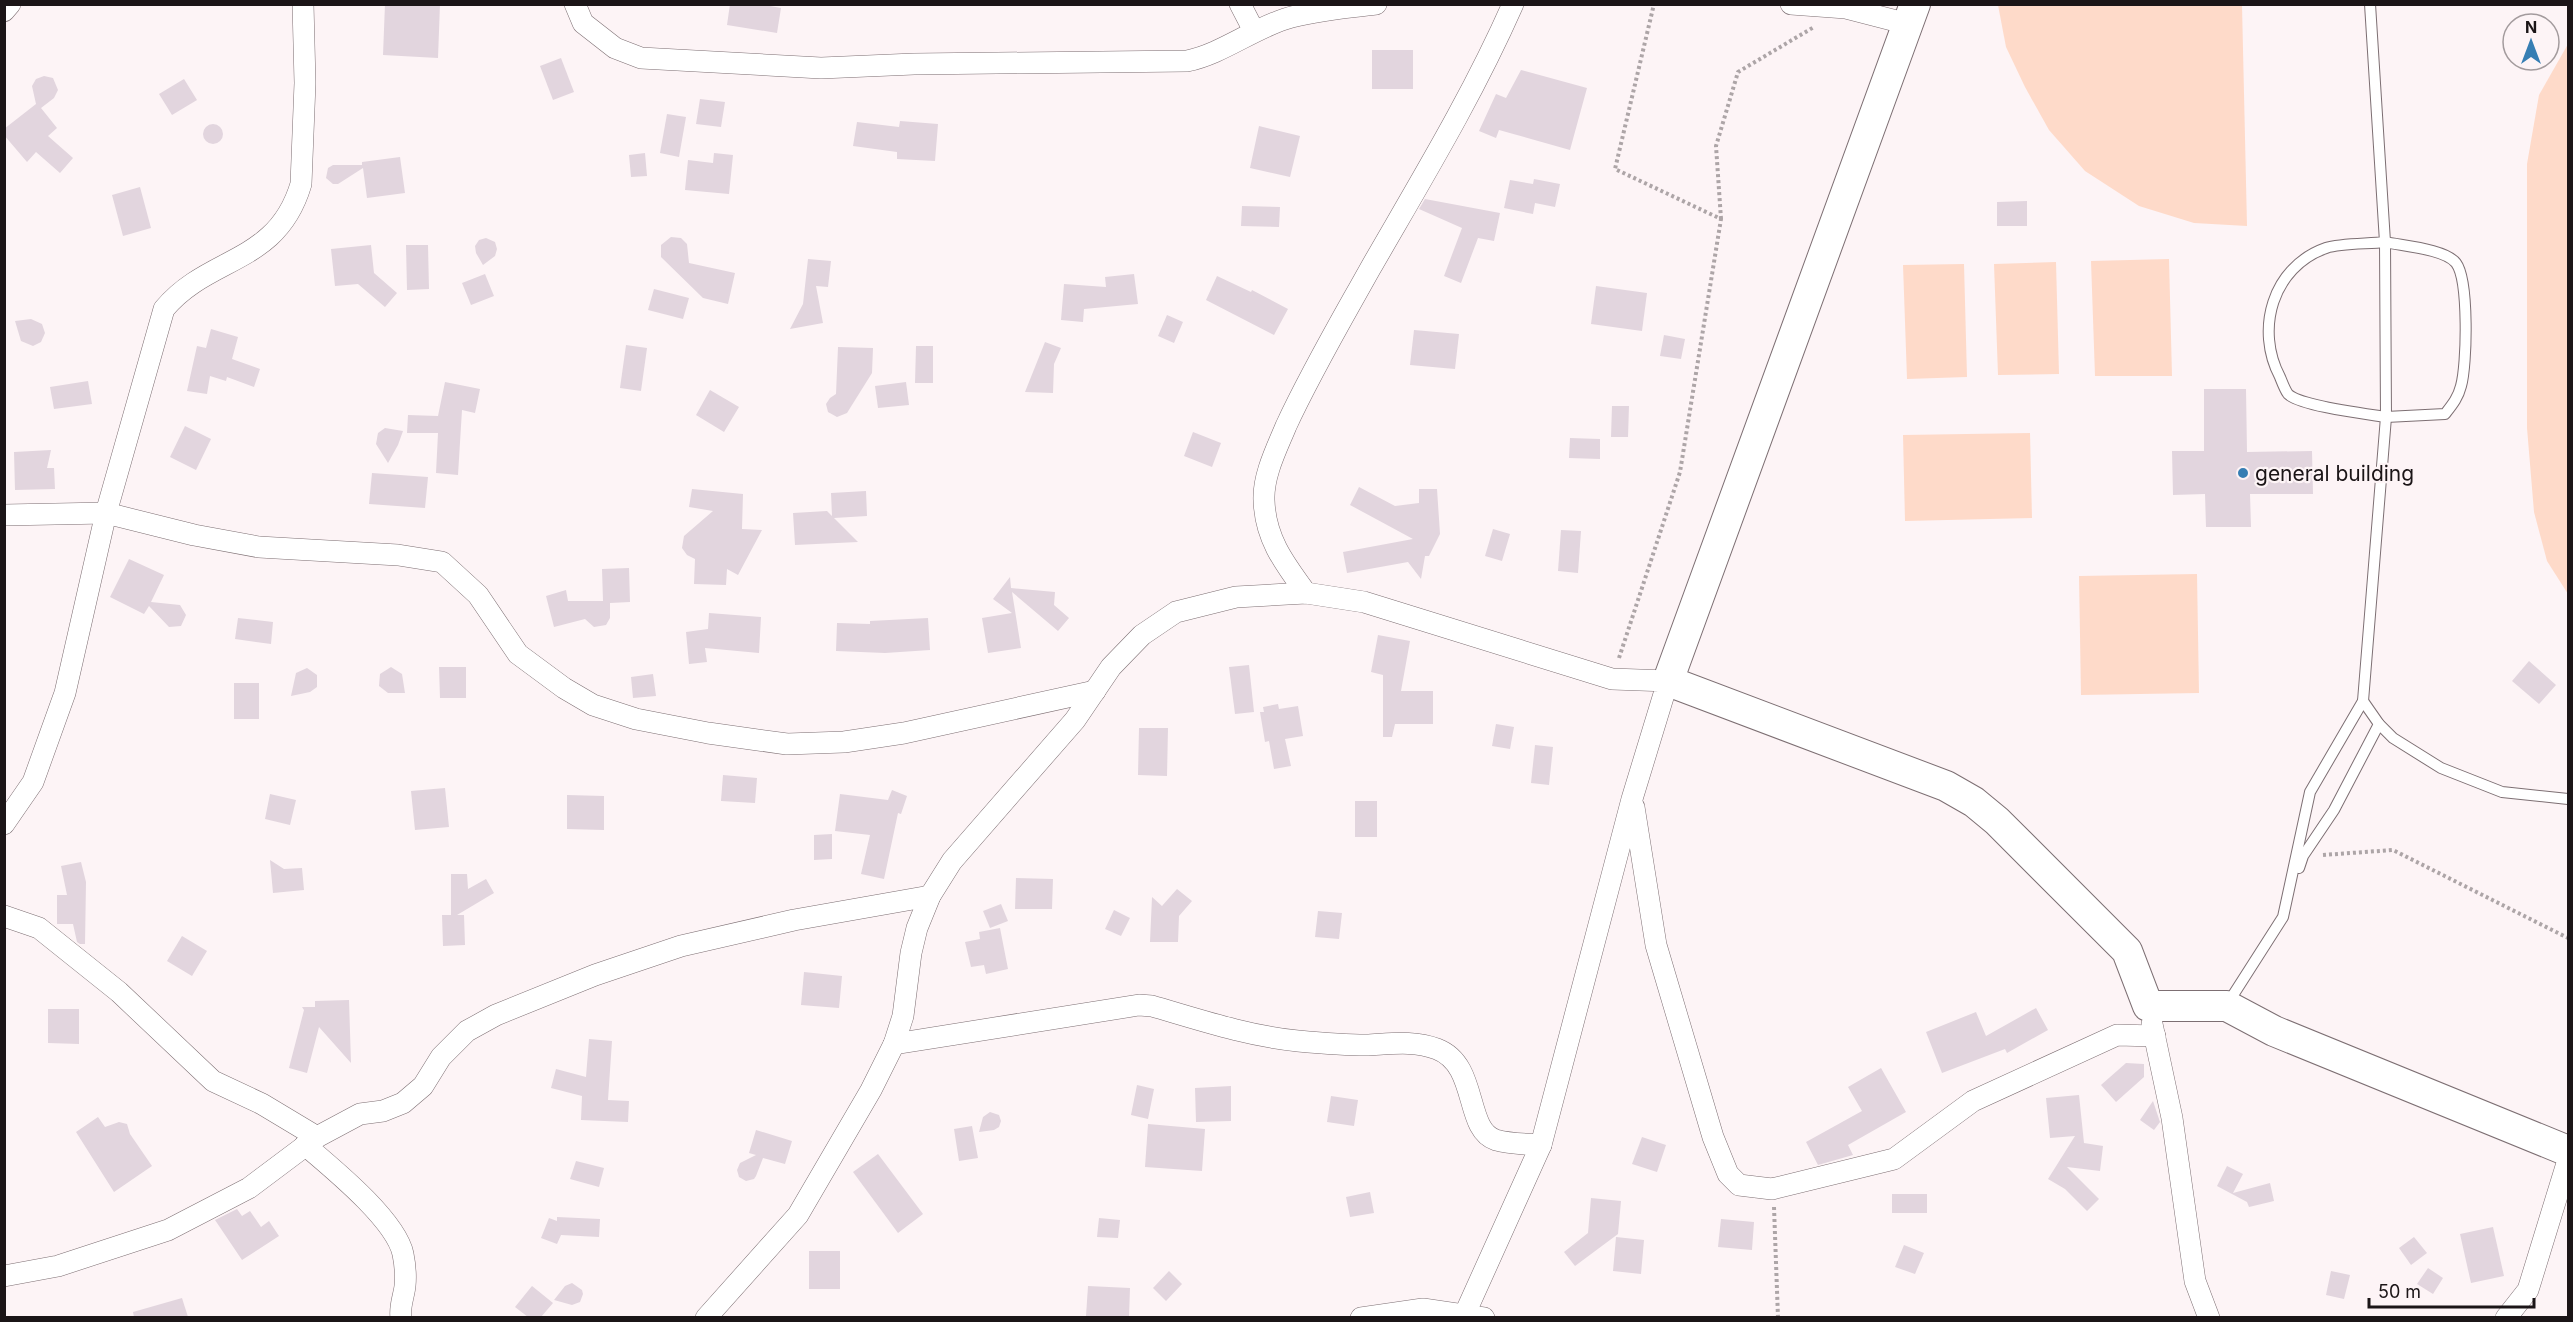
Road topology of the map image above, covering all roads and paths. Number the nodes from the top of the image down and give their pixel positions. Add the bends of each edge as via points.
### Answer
1 (10, 4) edge
2 (303, 4) edge
3 (575, 4) edge
4 (1240, 4) edge
5 (1376, 4) edge
6 (1513, 4) edge
7 (1654, 4) edge
8 (1791, 4) edge
9 (2370, 4) edge
10 (1846, 6) edge
11 (4, 11) edge
12 (1911, 14) edge
13 (1254, 31) junction
14 (1721, 219) junction
15 (2385, 242) junction
16 (2386, 417) junction
17 (106, 513) junction
18 (4, 514) edge
19 (1306, 593) junction
20 (1612, 679) junction
21 (1668, 681) junction
22 (1095, 692) junction
23 (2363, 701) junction
24 (2379, 724) junction
25 (1632, 799) junction
26 (2568, 799) edge
27 (4, 824) edge
28 (2303, 856) junction
29 (930, 896) junction
30 (4, 916) edge
31 (2283, 917) junction
32 (2568, 938) edge
33 (2148, 1006) junction
34 (2227, 1006) junction
35 (2155, 1036) junction
36 (894, 1044) junction
37 (311, 1141) junction
38 (1541, 1145) junction
39 (2568, 1151) edge
40 (2568, 1160) edge
41 (1772, 1189) junction
42 (4, 1276) edge
43 (401, 1317) edge
44 (706, 1317) edge
45 (1361, 1317) edge
46 (1470, 1317) edge
47 (1778, 1317) edge
48 (2209, 1317) edge
49 (2506, 1317) edge

1 - 11 street
2 - 17 street via 305,83 301,184 297,198 282,225 258,247 191,284 164,309
3 - 13 street via 583,23 615,48 641,58 821,68 1187,61 1202,58
4 - 13 street
5 - 13 street via 1285,19
6 - 19 street via 1475,86 1309,376 1274,454 1264,497 1266,529 1279,557
7 - 14 path via 1615,170
8 - 10 street
9 - 15 lane
10 - 12 street
10 - 14 path via 1738,72 1716,146
12 - 21 street
14 - 20 path via 1680,472
15 - 16 lane
15 - 16 lane via 2439,253 2455,261 2463,276 2466,296 2462,384 2456,400 2445,414
15 - 16 lane via 2326,248 2298,264 2278,287 2269,312 2268,340 2275,368 2288,394 2302,402
16 - 23 lane
17 - 18 street
17 - 22 street via 260,547 398,555 442,562 478,595 518,654 564,688 593,705 636,719 708,733 787,744 844,742
17 - 27 street via 65,693 33,782
19 - 20 street via 1364,602
19 - 22 street via 1236,597 1176,612 1142,635 1111,667
20 - 21 street
21 - 25 street
21 - 33 street via 1946,786 1974,802 2127,951
22 - 29 street via 1076,720 952,861
23 - 24 lane
23 - 31 lane via 2310,792
24 - 26 lane via 2393,738 2441,768 2502,792
24 - 28 lane via 2334,810
25 - 38 street
25 - 41 street via 1656,945 1713,1137 1728,1174 1739,1185
28 - 31 lane
28 - 32 path via 2393,850
29 - 36 street via 913,945 903,1016
29 - 37 street via 794,920 692,944 595,975 496,1015 467,1031 441,1058 423,1086 403,1102 383,1111 360,1114
30 - 37 street via 39,928 118,992 213,1081 262,1104
31 - 34 lane
33 - 34 street
33 - 35 street
34 - 39 street via 2274,1031
35 - 41 street via 2116,1035 1973,1101 1894,1159
35 - 48 street via 2172,1118 2195,1281
36 - 38 street via 1139,1005 1255,1035 1298,1041 1418,1043 1440,1050 1453,1060 1467,1080 1479,1127 1495,1140
36 - 44 street via 872,1090 798,1215
37 - 42 street via 249,1188 168,1230 57,1266
37 - 43 street via 395,1236 403,1251 405,1285
38 - 46 street
40 - 49 street via 2528,1290
41 - 47 path
45 - 46 street via 1423,1309

